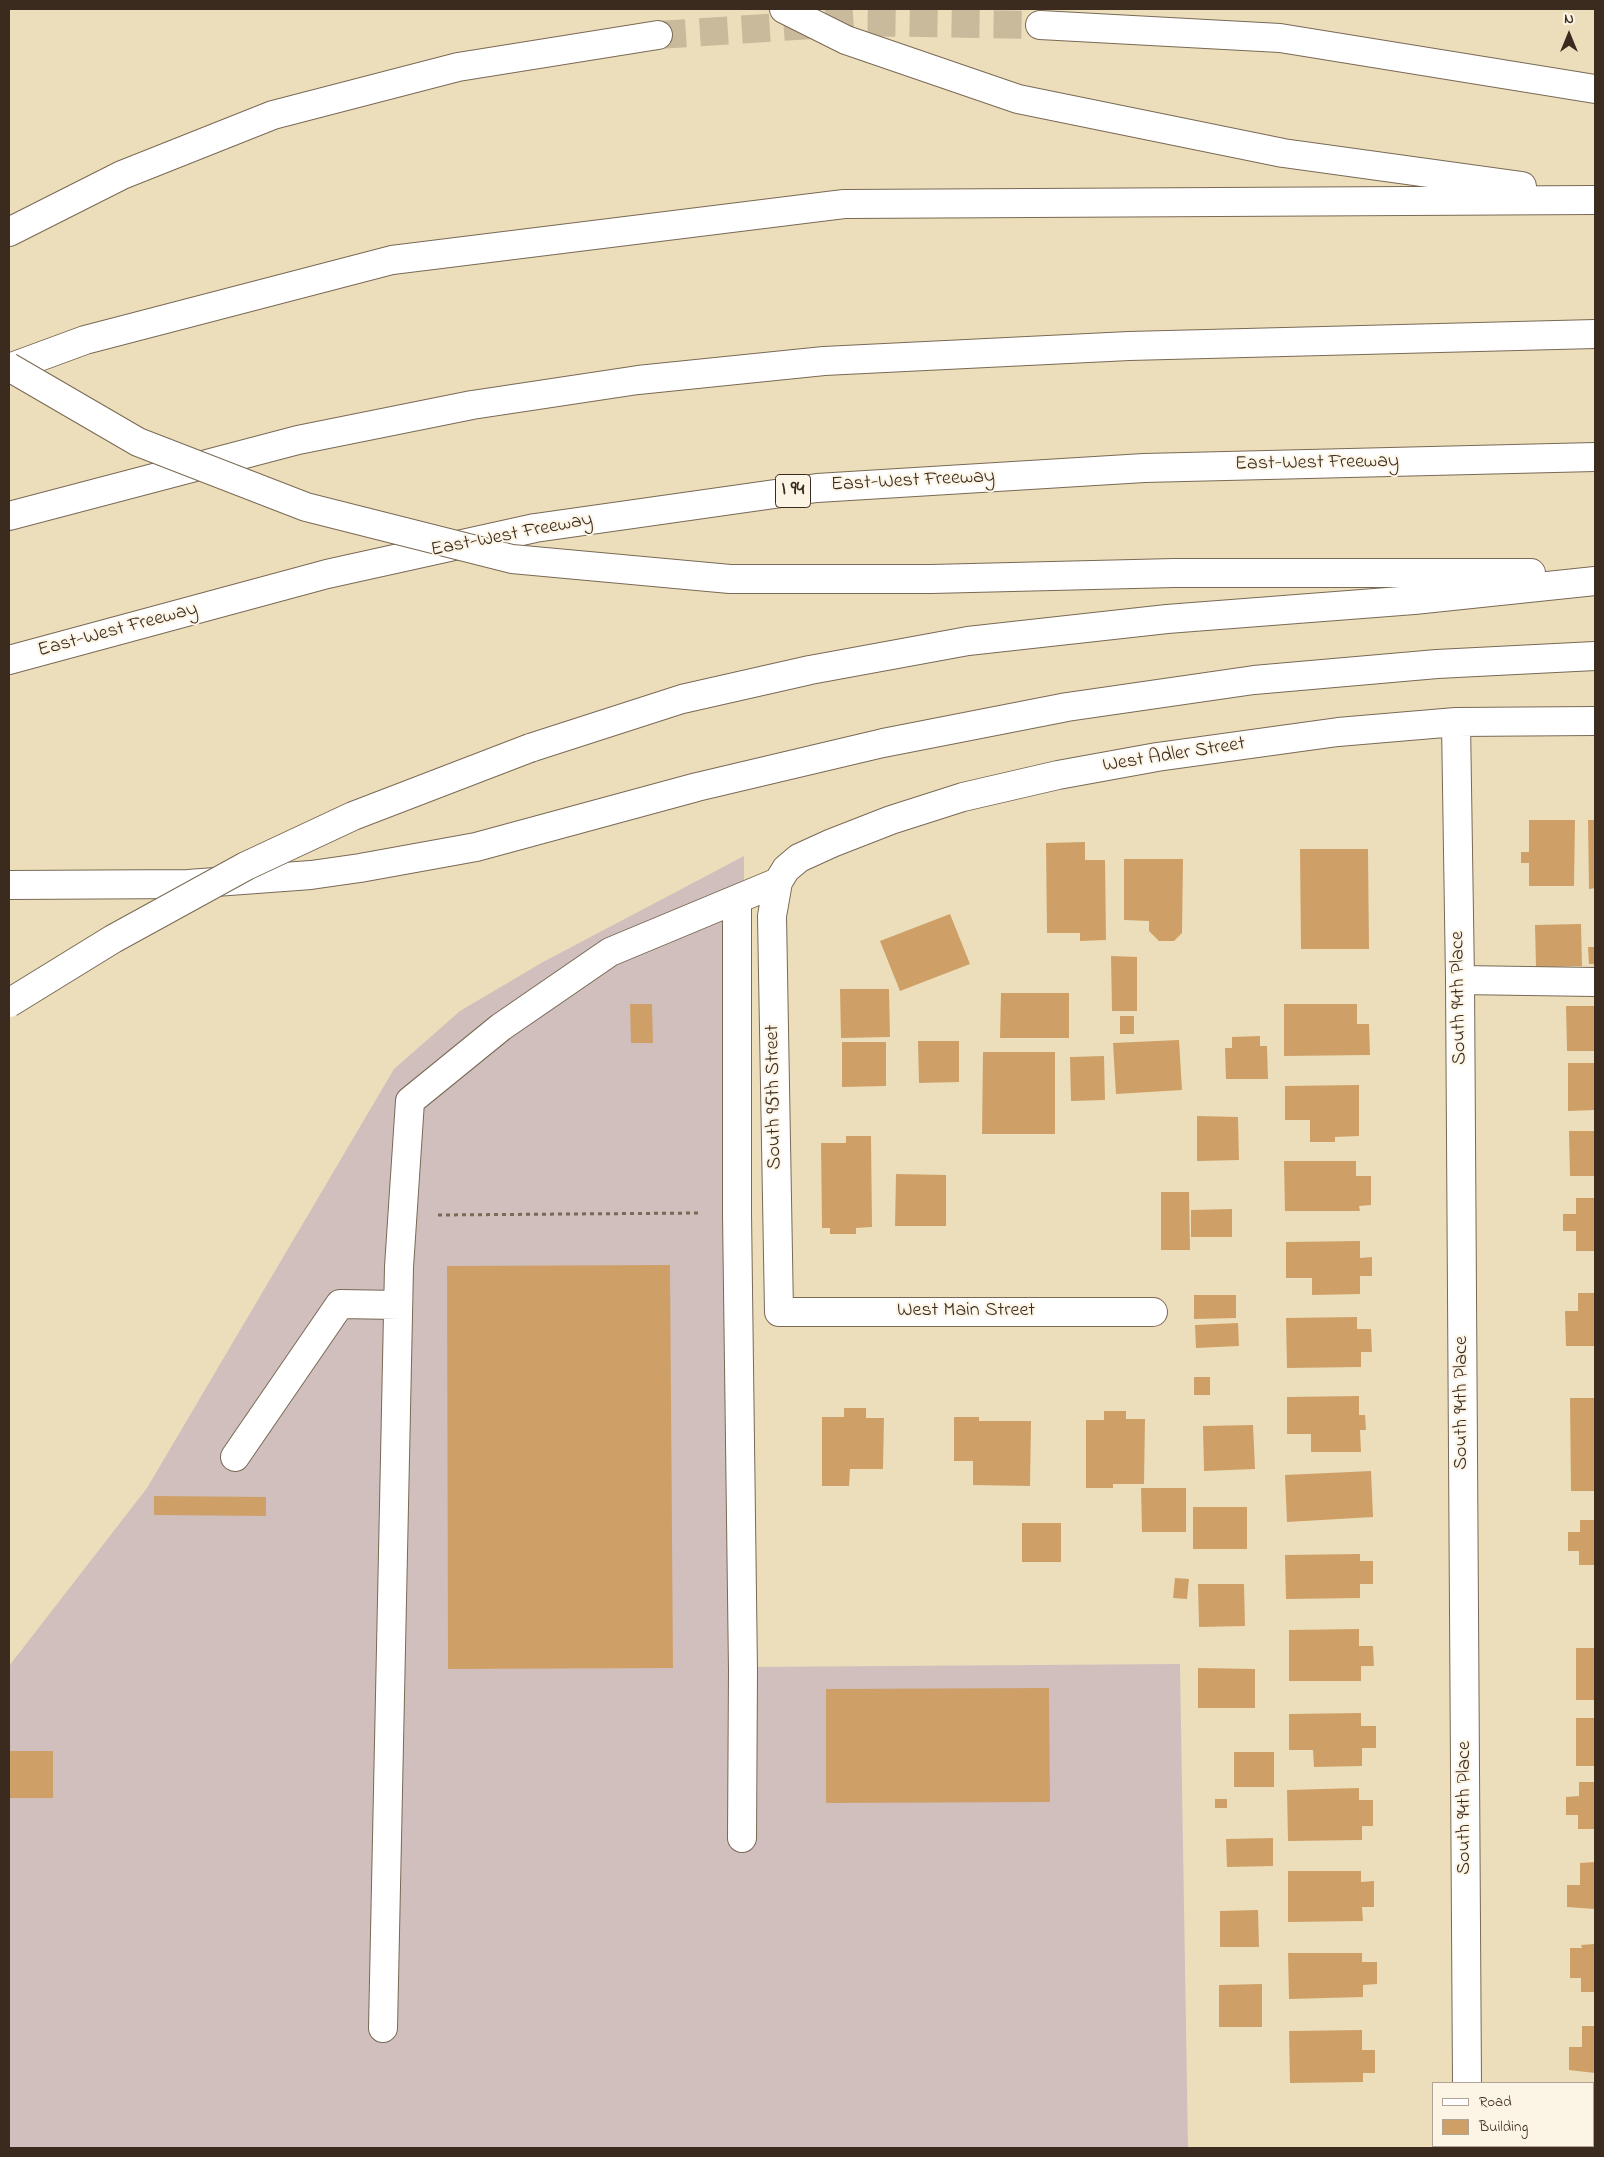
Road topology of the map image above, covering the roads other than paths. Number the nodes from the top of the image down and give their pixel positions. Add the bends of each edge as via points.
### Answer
1 (784, 9) edge
2 (1040, 25) tunnel mouth
3 (658, 35) tunnel mouth
4 (1595, 89) edge
5 (1595, 196) edge
6 (1595, 200) edge
7 (9, 232) edge
8 (1595, 334) edge
9 (9, 368) edge
10 (1595, 457) edge
11 (9, 516) edge
12 (1595, 573) edge
13 (1595, 581) edge
14 (1595, 656) edge
15 (9, 660) edge
16 (1595, 720) edge
17 (1456, 722) junction
18 (778, 882) junction
19 (9, 885) edge
20 (737, 900) junction
21 (1460, 980) junction
22 (1595, 982) edge
23 (9, 1003) edge
24 (398, 1305) junction
25 (779, 1312) joint
26 (1153, 1312) dead end
27 (235, 1456) dead end
28 (742, 1838) dead end
29 (383, 2028) dead end
30 (1467, 2082) edge

1 - 5 main road via 846,40 1018,99 1284,153
2 - 4 main road via 1280,38
3 - 7 main road via 458,67 273,115 122,175
6 - 9 main road via 844,204 392,260 85,340
8 - 11 main road via 1128,346 824,360 638,380 472,404 298,440
9 - 12 main road, bridge via 138,442 306,508 512,559 730,578 1269,572
10 - 15 main road, East-West Freeway / I 94 via 1144,468 817,488 535,528 327,574
13 - 23 main road, bridge via 1414,600 1086,627 920,649 682,699 530,748 353,816 246,866 113,939
14 - 19 main road via 1437,664 1254,680 1067,707 883,743 697,787 476,847 360,868 188,884
16 - 17 main road, West Adler Street
17 - 18 main road, West Adler Street via 1338,732 1157,757 963,797 832,842 799,858 786,869
17 - 21 main road, South 94th Place
18 - 20 main road
18 - 25 main road, South 95th Street via 773,901 772,933
20 - 24 main road via 610,952 501,1027 410,1101
20 - 28 main road
21 - 22 main road
21 - 30 main road, South 94th Place
24 - 27 main road via 340,1304
24 - 29 main road
25 - 26 main road, West Main Street

